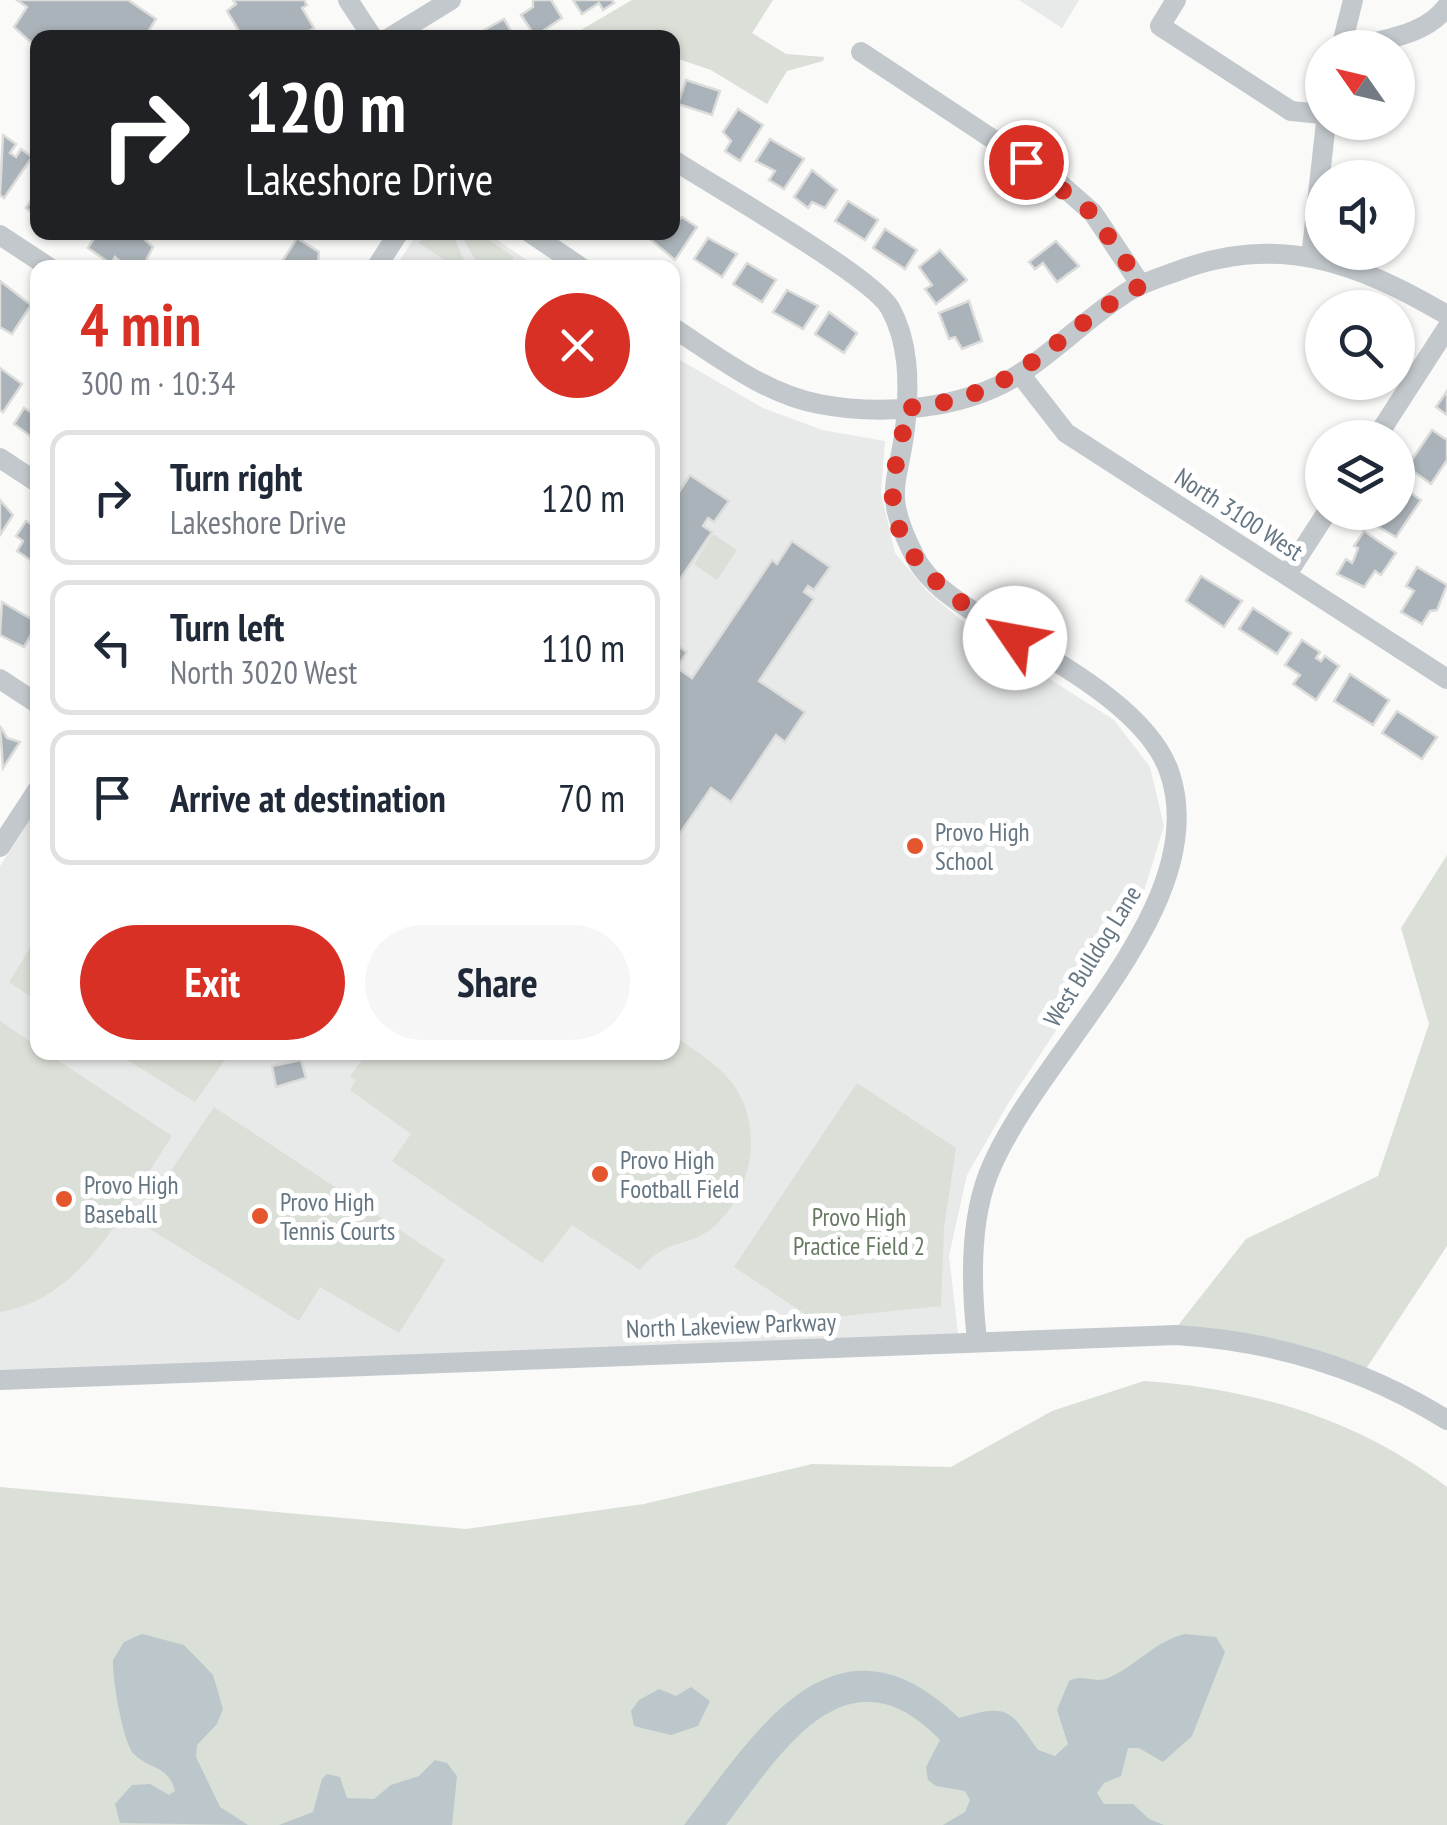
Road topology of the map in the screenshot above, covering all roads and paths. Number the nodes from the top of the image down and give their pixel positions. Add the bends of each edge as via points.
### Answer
1 (348, 0) edge
2 (451, 0) edge
3 (1176, 0) edge
4 (1353, 0) edge
5 (1447, 6) edge
6 (368, 30) edge
7 (402, 30) edge
8 (1346, 30) edge
9 (1415, 30) edge
10 (860, 52) dead end
11 (1305, 112) edge
12 (680, 164) edge
13 (0, 235) edge
14 (542, 240) edge
15 (1305, 256) edge
16 (38, 260) edge
17 (570, 260) edge
18 (1352, 270) edge
19 (1142, 285) junction
20 (1447, 315) edge
21 (1447, 328) edge
22 (680, 332) edge
23 (1020, 374) junction
24 (905, 408) junction
25 (1388, 420) edge
26 (0, 458) edge
27 (30, 478) edge
28 (1315, 530) edge
29 (1287, 574) junction
30 (0, 679) edge
31 (1446, 680) edge
32 (30, 699) edge
33 (30, 801) edge
34 (0, 847) edge
35 (977, 1340) junction
36 (0, 1380) edge
37 (1447, 1420) edge

1 - 6 street
2 - 7 street
3 - 11 street via 1160,26 1290,111
4 - 8 street
5 - 9 street
10 - 19 street via 1059,183 1092,213
12 - 24 street via 860,280 889,306 904,341
13 - 16 street
14 - 17 street
15 - 19 street via 1236,255
18 - 20 street
19 - 23 street
21 - 25 street
22 - 24 street via 767,386 816,404
23 - 24 street via 933,406
23 - 29 street, North 3100 West via 1066,433
24 - 35 street, West Bulldog Lane via 892,486 898,525 918,564 952,598 1130,717 1152,739 1170,773 1180,828 1150,919 1007,1134 987,1178 972,1292
26 - 27 street
28 - 29 street
29 - 31 street, North 3100 West
30 - 32 street
33 - 34 street
35 - 36 street, North Lakeview Parkway
35 - 37 street, North Lakeview Parkway via 1235,1340 1361,1375

